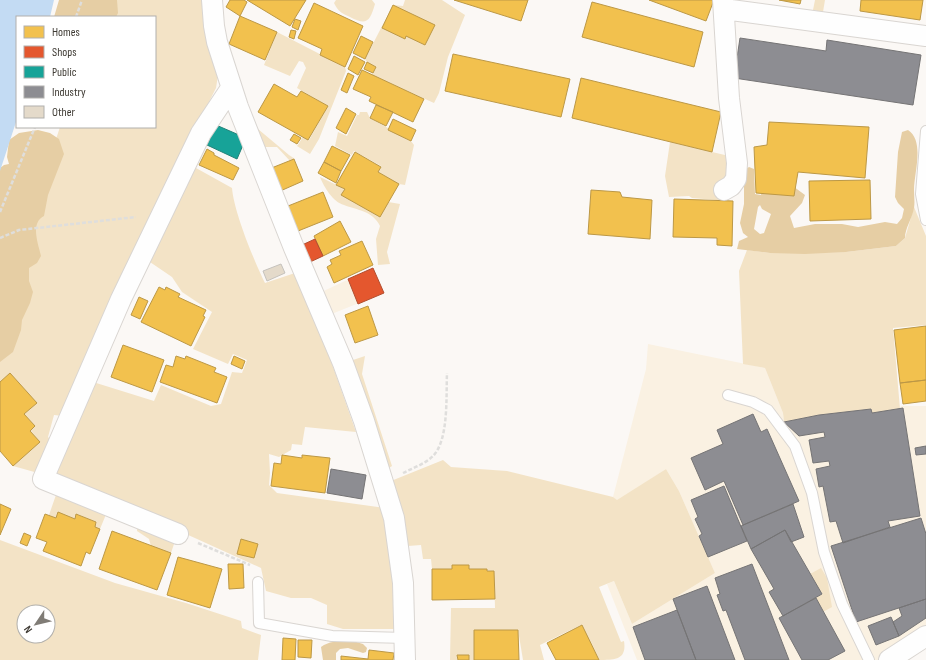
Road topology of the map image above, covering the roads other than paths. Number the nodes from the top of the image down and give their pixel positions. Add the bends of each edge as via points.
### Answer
1 (212, 0) edge
2 (724, 4) edge
3 (926, 36) edge
4 (231, 88) junction
5 (926, 131) edge
6 (724, 190) dead end
7 (926, 220) edge
8 (728, 395) dead end
9 (178, 534) road end
10 (258, 582) road end
11 (926, 636) edge
12 (405, 638) junction
13 (405, 660) edge
14 (869, 660) edge
15 (889, 660) edge

1 - 4 street via 217,42
2 - 3 street
2 - 6 street via 729,98 737,163 736,180
4 - 9 street via 201,133 121,299 43,479
4 - 12 street via 294,248 343,363 384,484 394,518 403,583
5 - 7 lane via 921,194
8 - 14 lane via 753,402 768,410 795,446 812,493 824,552 842,604
10 - 12 lane via 260,624 332,636
11 - 15 street
12 - 13 street

